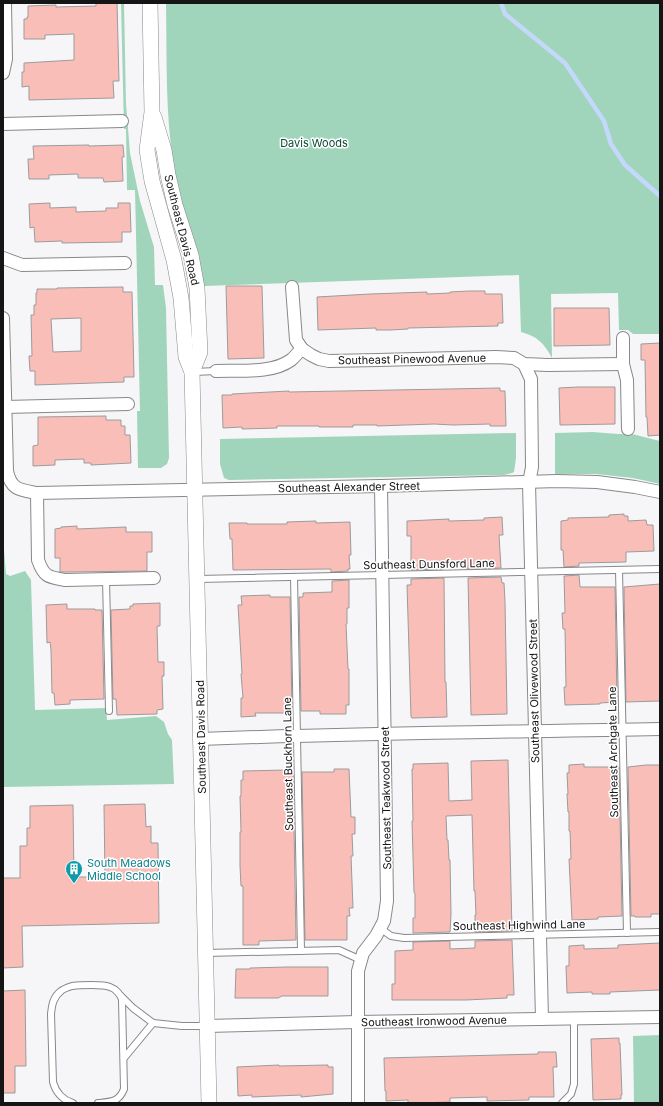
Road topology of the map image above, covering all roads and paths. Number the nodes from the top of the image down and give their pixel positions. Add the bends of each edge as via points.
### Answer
1 (5, 3) edge
2 (150, 3) edge
3 (3, 73) edge
4 (122, 121) dead end
5 (3, 124) edge
6 (3, 258) edge
7 (125, 263) dead end
8 (292, 287) dead end
9 (3, 318) edge
10 (623, 338) dead end
11 (3, 347) edge
12 (302, 348) junction
13 (524, 364) junction
14 (623, 364) junction
15 (216, 371) joint
16 (192, 372) junction
17 (128, 404) dead end
18 (5, 407) junction
19 (628, 429) dead end
20 (529, 482) junction
21 (381, 486) junction
22 (196, 490) junction
23 (660, 492) edge
24 (37, 493) junction
25 (660, 569) edge
26 (620, 570) junction
27 (532, 572) junction
28 (383, 575) junction
29 (294, 577) junction
30 (154, 578) dead end
31 (106, 579) junction
32 (198, 579) junction
33 (109, 710) dead end
34 (660, 729) edge
35 (622, 730) junction
36 (535, 732) junction
37 (385, 734) junction
38 (298, 736) junction
39 (201, 739) junction
40 (380, 928) junction
41 (627, 932) junction
42 (660, 932) edge
43 (541, 935) junction
44 (301, 951) junction
45 (206, 953) junction
46 (361, 960) junction
47 (121, 996) junction
48 (660, 1017) edge
49 (542, 1019) junction
50 (574, 1019) junction
51 (357, 1022) junction
52 (153, 1023) junction
53 (207, 1026) junction
54 (124, 1058) junction
55 (73, 1103) edge
56 (98, 1103) edge
57 (209, 1103) edge
58 (358, 1103) edge
59 (562, 1103) edge

1 - 3 street via 6,59
2 - 16 street, Southeast Davis Road via 152,112 147,150 152,181 174,260 181,298 186,357
4 - 5 street
6 - 7 street via 22,266
8 - 12 street via 296,340
9 - 11 street, Southeast Alexander Street
10 - 14 street
11 - 18 street, Southeast Alexander Street
12 - 13 street, Southeast Pinewood Avenue via 311,356 329,361 496,357 514,358
12 - 15 street via 290,360 267,370
13 - 14 street, Southeast Pinewood Avenue
13 - 20 street, Southeast Olivewood Street via 531,379 532,467
14 - 19 street via 627,380
15 - 16 lane
16 - 22 street, Southeast Davis Road
17 - 18 street
18 - 24 street, Southeast Alexander Street via 8,476 19,490
20 - 21 street, Southeast Alexander Street
20 - 23 street, Southeast Alexander Street via 597,482
20 - 27 street, Southeast Olivewood Street
21 - 22 street, Southeast Alexander Street
21 - 28 street, Southeast Teakwood Street
22 - 24 street, Southeast Alexander Street
22 - 32 street, Southeast Davis Road
24 - 31 street via 38,560 45,574 65,580
25 - 26 lane, Southeast Dunsford Lane
26 - 27 lane, Southeast Dunsford Lane
26 - 35 lane, Southeast Archgate Lane
27 - 28 lane, Southeast Dunsford Lane
27 - 36 street, Southeast Olivewood Street
28 - 29 lane, Southeast Dunsford Lane
28 - 37 street, Southeast Teakwood Street
29 - 32 lane, Southeast Dunsford Lane
29 - 38 lane, Southeast Buckhorn Lane
30 - 31 street
31 - 33 lane
32 - 39 street, Southeast Davis Road
34 - 35 street
35 - 36 street
35 - 41 lane, Southeast Archgate Lane
36 - 37 street
36 - 43 street, Southeast Olivewood Street
37 - 38 street
37 - 40 street, Southeast Teakwood Street via 387,901 384,921
38 - 39 street
38 - 44 lane, Southeast Buckhorn Lane
39 - 45 street, Southeast Davis Road
40 - 43 lane, Southeast Highwind Lane via 391,936 404,938
40 - 46 street, Southeast Teakwood Street
41 - 42 lane, Southeast Highwind Lane
41 - 43 lane, Southeast Highwind Lane
43 - 49 street, Southeast Olivewood Street
44 - 45 lane
44 - 46 lane via 339,950
45 - 53 street, Southeast Davis Road
46 - 51 street, Southeast Teakwood Street via 358,971
47 - 52 lane
47 - 54 lane
47 - 55 lane via 111,987 72,986 62,990 54,999 51,1014 53,1082 61,1097
48 - 50 street, Southeast Ironwood Avenue
49 - 50 street, Southeast Ironwood Avenue
49 - 51 street, Southeast Ironwood Avenue
50 - 59 lane via 574,1084 571,1094
51 - 53 street, Southeast Ironwood Avenue
51 - 58 street, Southeast Teakwood Street
52 - 53 lane
52 - 54 lane
53 - 57 street, Southeast Davis Road
54 - 56 lane via 122,1094 113,1102

